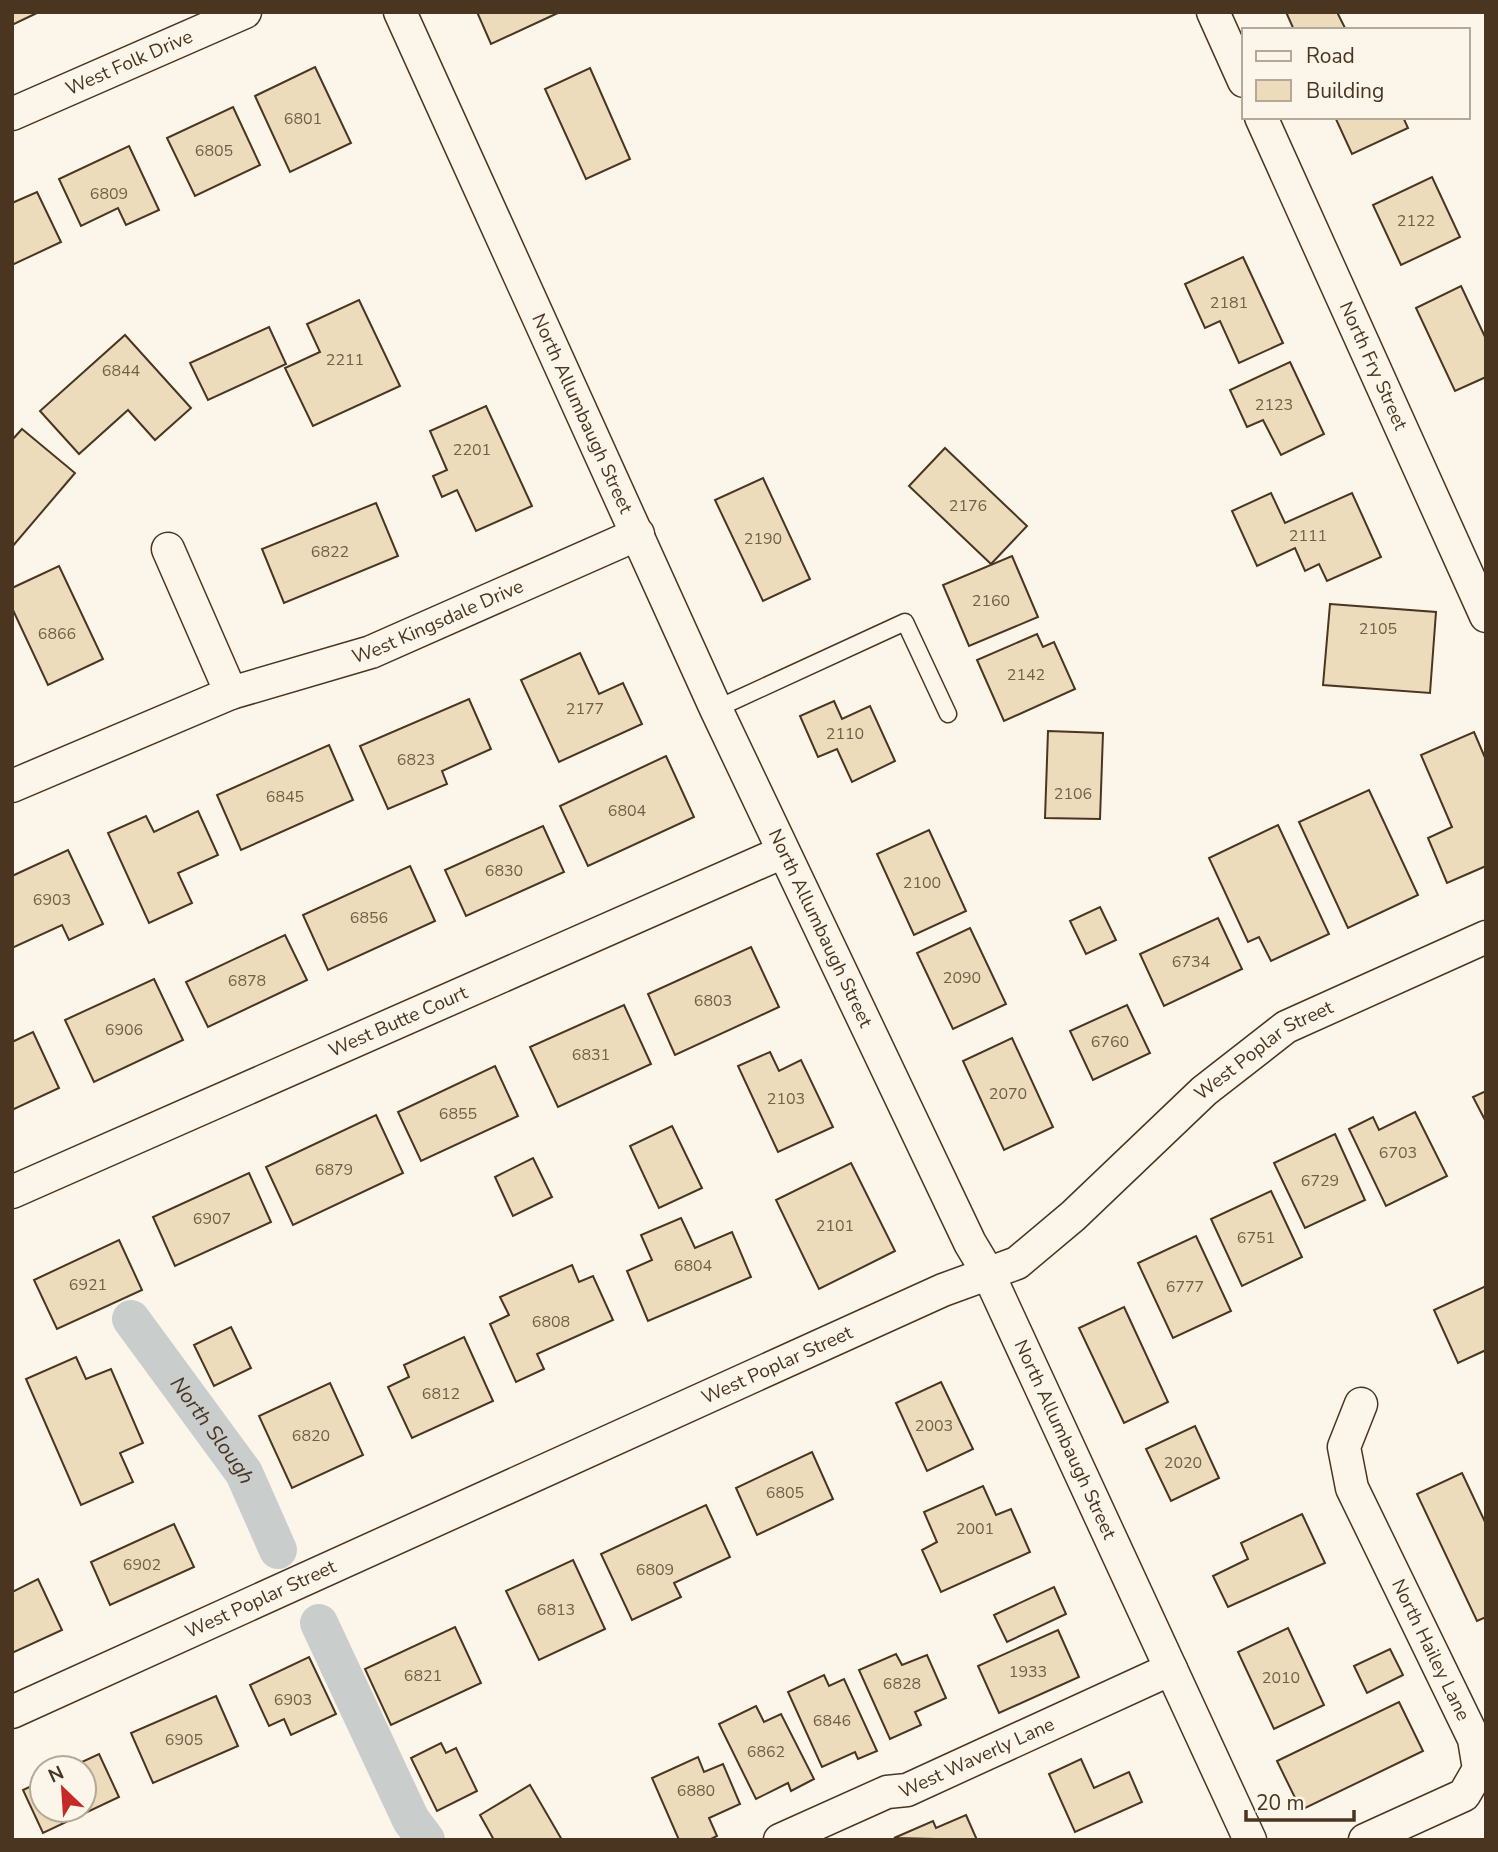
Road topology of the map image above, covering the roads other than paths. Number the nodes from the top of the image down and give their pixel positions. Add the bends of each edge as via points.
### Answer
1 (245, 12) edge
2 (400, 12) edge
3 (1213, 12) edge
4 (1242, 77) edge
5 (12, 114) edge
6 (1262, 119) edge
7 (638, 534) junction
8 (168, 549) dead end
9 (1486, 616) edge
10 (231, 693) junction
11 (716, 709) junction
12 (948, 714) dead end
13 (12, 786) edge
14 (783, 852) junction
15 (1486, 937) edge
16 (12, 1192) edge
17 (988, 1273) junction
18 (1361, 1404) dead end
19 (1171, 1669) junction
20 (12, 1712) edge
21 (780, 1840) edge
22 (1250, 1840) edge
23 (1364, 1840) edge

1 - 5 street, West Folk Drive
2 - 7 street, North Allumbaugh Street
3 - 4 street
6 - 9 street, North Fry Street
7 - 10 street, West Kingsdale Drive via 371,652
7 - 11 street, North Allumbaugh Street
8 - 10 street
10 - 13 street, West Kingsdale Drive
11 - 12 lane via 905,622
11 - 14 street, North Allumbaugh Street
14 - 16 street, West Butte Court
14 - 17 street, North Allumbaugh Street
15 - 17 street, West Poplar Street via 1286,1027 1204,1091 1017,1263
17 - 19 street, North Allumbaugh Street
17 - 20 street, West Poplar Street
18 - 23 street, North Hailey Lane via 1344,1447 1352,1488 1474,1740 1479,1769 1464,1795
19 - 21 street, West Waverly Lane via 907,1790 887,1792
19 - 22 street, North Allumbaugh Street

